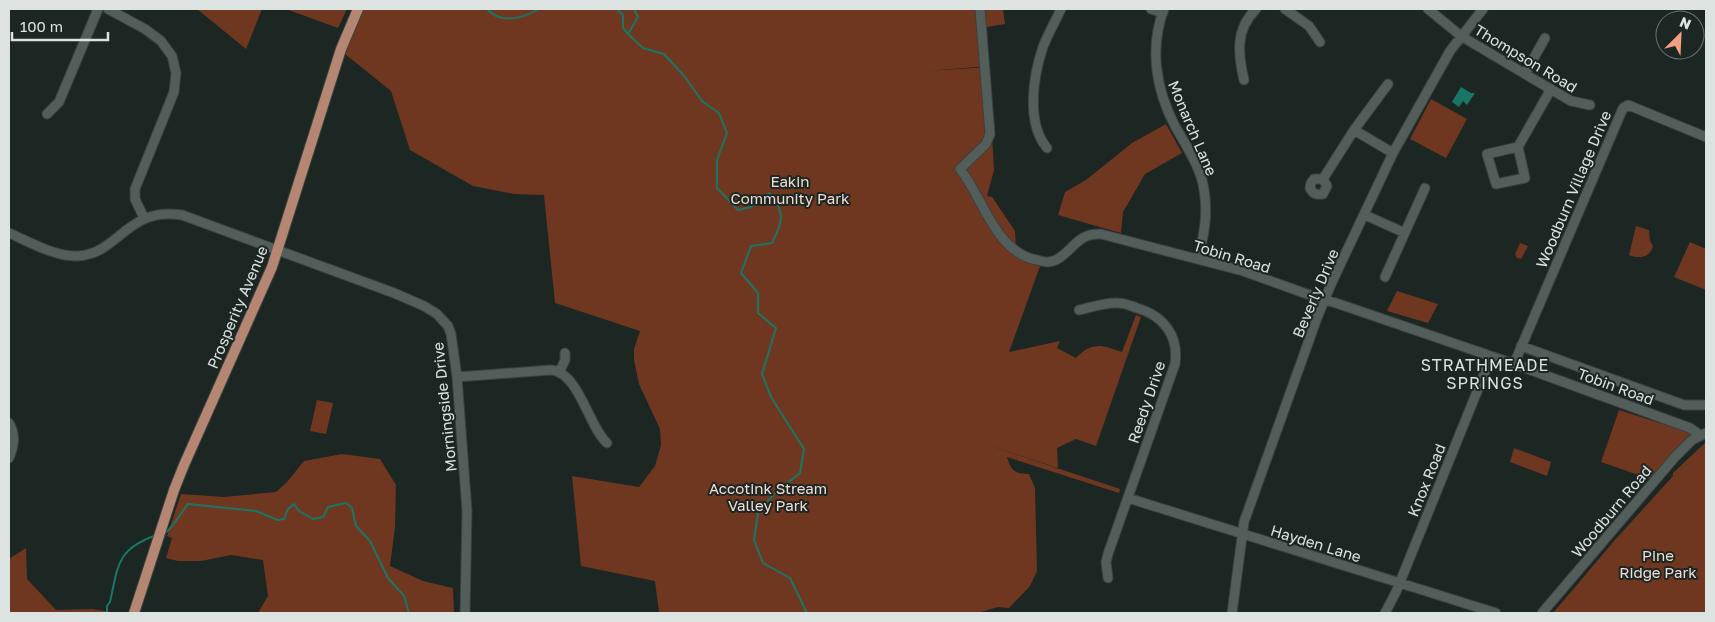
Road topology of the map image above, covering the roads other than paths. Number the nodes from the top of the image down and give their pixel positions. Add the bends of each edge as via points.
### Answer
1 (98, 9) edge
2 (108, 9) edge
3 (358, 9) edge
4 (980, 9) edge
5 (1061, 9) edge
6 (1150, 9) edge
7 (1256, 9) edge
8 (1286, 9) edge
9 (1428, 9) edge
10 (1484, 9) edge
11 (1164, 11) edge
12 (1461, 36) junction
13 (1545, 38) dead end
14 (1320, 42) dead end
15 (1525, 74) junction
16 (1244, 80) dead end
17 (1388, 84) dead end
18 (1551, 90) junction
19 (1590, 105) dead end
20 (47, 114) dead end
21 (1354, 130) junction
22 (1706, 137) edge
23 (1518, 147) junction
24 (1048, 148) dead end
25 (1393, 153) junction
26 (1324, 179) dead end
27 (1425, 188) dead end
28 (1365, 215) junction
29 (144, 218) junction
30 (1405, 232) junction
31 (9, 233) edge
32 (278, 250) junction
33 (1198, 259) junction
34 (1385, 277) dead end
35 (1325, 300) junction
36 (1079, 310) dead end
37 (1521, 346) junction
38 (565, 354) dead end
39 (1491, 357) junction
40 (1514, 364) junction
41 (560, 371) junction
42 (457, 378) junction
43 (1706, 404) edge
44 (9, 423) edge
45 (1703, 434) edge
46 (607, 444) dead end
47 (9, 458) edge
48 (1128, 498) junction
49 (1242, 534) junction
50 (1108, 578) dead end
51 (1399, 583) junction
52 (134, 613) edge
53 (465, 613) edge
54 (1232, 613) edge
55 (1385, 613) edge
56 (1496, 613) edge
57 (1542, 613) edge

1 - 20 street via 59,102
2 - 29 street via 161,41 172,56 176,73 174,92 135,189 135,199
3 - 32 main road, Prosperity Avenue via 341,49
4 - 33 street, Tobin Road via 990,134 986,144 960,169 1006,243 1033,260 1051,262 1084,236 1100,234
5 - 24 street via 1043,48 1036,79 1034,110 1037,128
6 - 11 street
7 - 16 street via 1246,22 1240,40 1239,59
8 - 14 street via 1309,26
9 - 12 street, Thompson Road
10 - 12 street, Beverly Drive
11 - 33 street, Monarch Lane via 1156,42 1158,84 1167,111 1198,169 1205,194 1206,222
12 - 15 street, Thompson Road
12 - 25 street, Beverly Drive
13 - 15 street
15 - 18 street, Thompson Road
17 - 21 street
18 - 19 street, Thompson Road via 1571,101
18 - 23 street
21 - 25 street
21 - 26 street
22 - 37 street, Woodburn Village Drive via 1634,106 1623,108
23 - 23 street via 1525,178 1496,184 1487,154
25 - 28 street, Beverly Drive
27 - 30 street
28 - 30 street
28 - 35 street, Beverly Drive
29 - 31 street via 101,248 84,255 58,253
29 - 32 street, Morningside Drive via 162,214 182,215
30 - 34 street
32 - 42 street, Morningside Drive via 394,293 438,314 451,334
32 - 52 main road, Prosperity Avenue via 184,466
33 - 35 street, Tobin Road
35 - 39 street, Tobin Road
35 - 49 street, Beverly Drive
36 - 48 street, Reedy Drive via 1110,303 1145,310 1167,326 1176,347 1175,364
37 - 40 street, Woodburn Village Drive
37 - 43 street via 1684,405
38 - 41 street
39 - 40 street, Tobin Road
39 - 51 street, Knox Road
40 - 45 street, Tobin Road
41 - 42 street
41 - 46 street via 572,383
42 - 53 street, Morningside Drive via 467,511
44 - 47 street via 14,434
45 - 57 street, Woodburn Road via 1674,457
48 - 49 street, Hayden Lane
48 - 50 street, Reedy Drive via 1108,554
49 - 51 street, Hayden Lane
49 - 54 street, Beverly Drive
51 - 55 street, Knox Road
51 - 56 street, Hayden Lane

